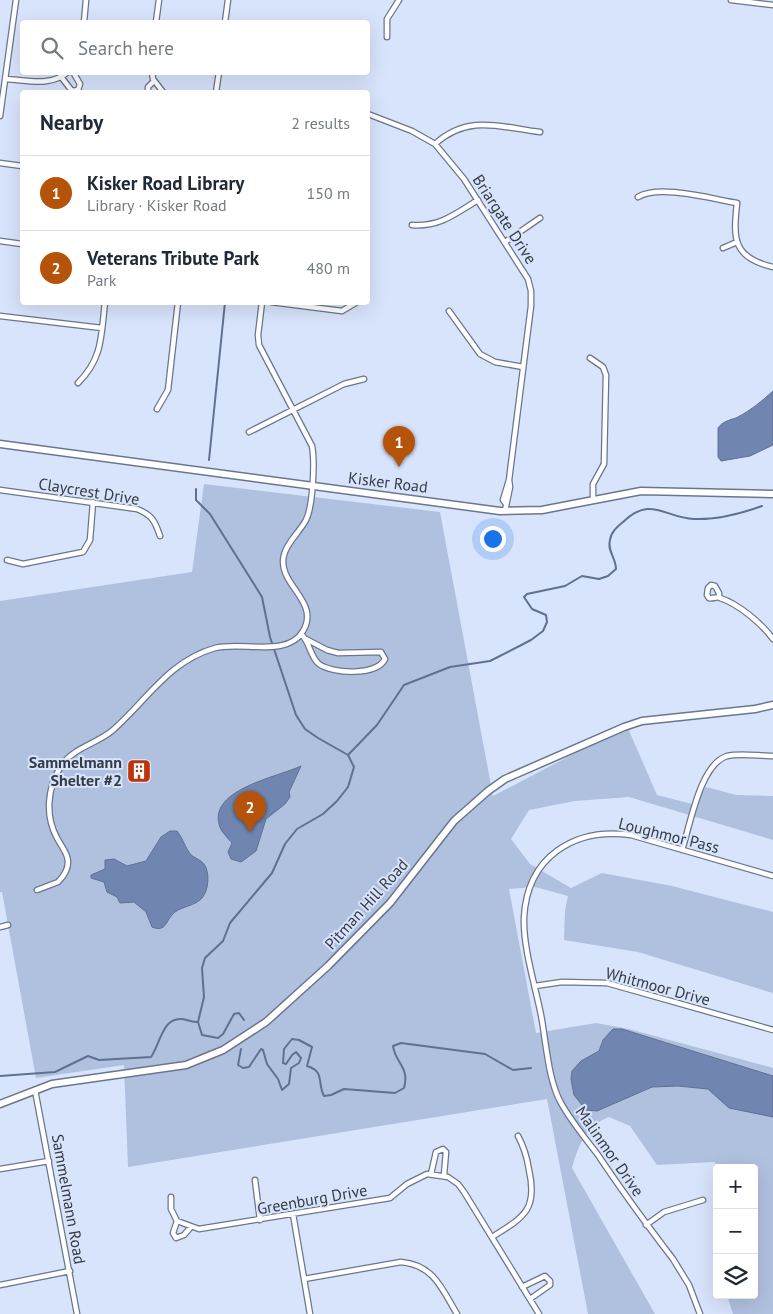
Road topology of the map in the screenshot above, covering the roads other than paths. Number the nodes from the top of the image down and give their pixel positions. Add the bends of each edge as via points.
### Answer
1 (16, 0) edge
2 (86, 0) edge
3 (159, 0) edge
4 (228, 0) edge
5 (399, 0) edge
6 (732, 0) edge
7 (773, 5) edge
8 (84, 20) edge
9 (156, 20) edge
10 (225, 20) edge
11 (387, 37) dead end
12 (65, 75) edge
13 (75, 75) edge
14 (153, 75) edge
15 (219, 75) edge
16 (62, 78) junction
17 (6, 79) junction
18 (154, 81) junction
19 (71, 90) edge
20 (78, 90) edge
21 (148, 90) edge
22 (161, 90) edge
23 (216, 90) edge
24 (370, 115) edge
25 (0, 116) edge
26 (540, 132) dead end
27 (435, 144) junction
28 (0, 163) edge
29 (20, 166) edge
30 (638, 197) dead end
31 (478, 200) junction
32 (540, 218) dead end
33 (412, 225) dead end
34 (0, 241) edge
35 (505, 242) junction
36 (737, 242) junction
37 (20, 244) edge
38 (723, 248) dead end
39 (773, 267) edge
40 (105, 305) edge
41 (178, 305) edge
42 (262, 305) edge
43 (295, 305) edge
44 (352, 305) edge
45 (449, 311) dead end
46 (0, 316) edge
47 (102, 328) junction
48 (590, 358) dead end
49 (523, 367) junction
50 (364, 379) dead end
51 (78, 383) dead end
52 (157, 409) dead end
53 (293, 411) junction
54 (249, 432) dead end
55 (0, 444) edge
56 (311, 486) junction
57 (0, 490) edge
58 (773, 494) edge
59 (593, 499) junction
60 (93, 502) junction
61 (505, 508) junction
62 (160, 536) dead end
63 (8, 560) dead end
64 (718, 597) dead end
65 (301, 634) junction
66 (306, 639) junction
67 (773, 639) edge
68 (773, 705) edge
69 (773, 756) edge
70 (682, 850) junction
71 (773, 876) edge
72 (37, 890) dead end
73 (8, 925) dead end
74 (0, 927) edge
75 (535, 986) junction
76 (773, 1030) edge
77 (35, 1090) junction
78 (0, 1104) edge
79 (518, 1136) dead end
80 (49, 1161) junction
81 (0, 1170) edge
82 (431, 1174) junction
83 (444, 1175) junction
84 (254, 1180) dead end
85 (171, 1197) dead end
86 (703, 1200) dead end
87 (294, 1214) junction
88 (260, 1220) junction
89 (177, 1221) junction
90 (646, 1225) junction
91 (190, 1228) junction
92 (492, 1238) junction
93 (70, 1271) junction
94 (304, 1279) junction
95 (0, 1285) edge
96 (522, 1286) junction
97 (530, 1299) junction
98 (77, 1314) edge
99 (310, 1314) edge
100 (457, 1314) edge
101 (539, 1314) edge
102 (700, 1314) edge

1 - 17 street
2 - 8 street
3 - 9 street
4 - 10 street
5 - 11 street via 387,19
6 - 7 street
12 - 16 street
13 - 20 street via 80,84
14 - 18 street
15 - 23 street
16 - 17 street via 46,82
16 - 19 street
17 - 25 street
18 - 21 street
18 - 22 street
24 - 27 street, Briargate Drive
26 - 27 street via 473,124 450,132
27 - 31 street, Briargate Drive via 454,164
28 - 29 street
30 - 36 street via 646,192 663,192 738,203 734,230
31 - 33 street via 440,223
31 - 35 street, Briargate Drive
32 - 35 street
34 - 37 street
35 - 49 street, Briargate Drive via 530,286 531,306
36 - 38 street
36 - 39 street via 751,261
40 - 47 street
41 - 52 street via 168,390
42 - 53 street via 259,345
43 - 44 street via 342,311
45 - 49 street via 480,354 495,362
46 - 47 street
47 - 51 street via 95,363
48 - 59 street via 603,367 606,375 604,464 592,484
49 - 61 street, Briargate Drive via 509,480 503,500
50 - 53 street via 344,384
53 - 54 street
53 - 56 street via 312,446 315,462
55 - 56 main road, Kisker Road
56 - 61 main road, Kisker Road
56 - 65 street via 307,518 283,557 285,572 307,612
57 - 60 street, Claycrest Drive
58 - 59 main road, Kisker Road via 641,491
59 - 61 main road, Kisker Road via 542,510
60 - 62 street, Claycrest Drive via 150,514
60 - 63 street via 90,540 83,552 23,564
64 - 67 street via 751,616
65 - 66 street
65 - 72 street via 292,643 272,647 223,646 192,656 166,674 113,731 76,751 62,765 53,783 49,808 52,827 68,863 58,882
66 - 66 street via 319,664 337,670 370,669 385,659 381,652 338,653
68 - 77 main road, Pitman Hill Road via 642,721 505,780 454,820 390,903 328,966 266,1022 223,1050 186,1065 68,1080
69 - 70 street via 729,756 714,764 706,775
70 - 71 street, Loughmor Pass
70 - 75 street, Loughmor Pass via 631,835 608,833 580,838 556,850 542,866 529,889 527,900 524,924
73 - 74 street
75 - 76 street, Whitmoor Drive via 562,982 607,983
75 - 90 street, Malinmor Drive via 560,1102
77 - 78 main road, Pitman Hill Road
77 - 80 street, Sammelmann Road
79 - 92 street via 524,1147 532,1182 531,1204 520,1219
80 - 81 street
80 - 93 street, Sammelmann Road
82 - 83 street, Greenburg Drive
82 - 83 street via 436,1152 443,1148 446,1152
82 - 87 street, Greenburg Drive via 416,1178 390,1198
83 - 92 street via 458,1184
84 - 88 street
85 - 89 street, Greenburg Drive via 171,1209
86 - 90 street via 664,1212
87 - 88 street, Greenburg Drive
87 - 94 street
88 - 91 street, Greenburg Drive
89 - 91 street
89 - 91 street, Greenburg Drive via 176,1238
90 - 102 street, Malinmor Drive via 689,1285
92 - 96 street
93 - 95 street
93 - 98 street, Sammelmann Road
94 - 99 street
94 - 100 street via 401,1262 416,1263 437,1281
96 - 97 street
96 - 97 street via 544,1276 550,1281
97 - 101 street

